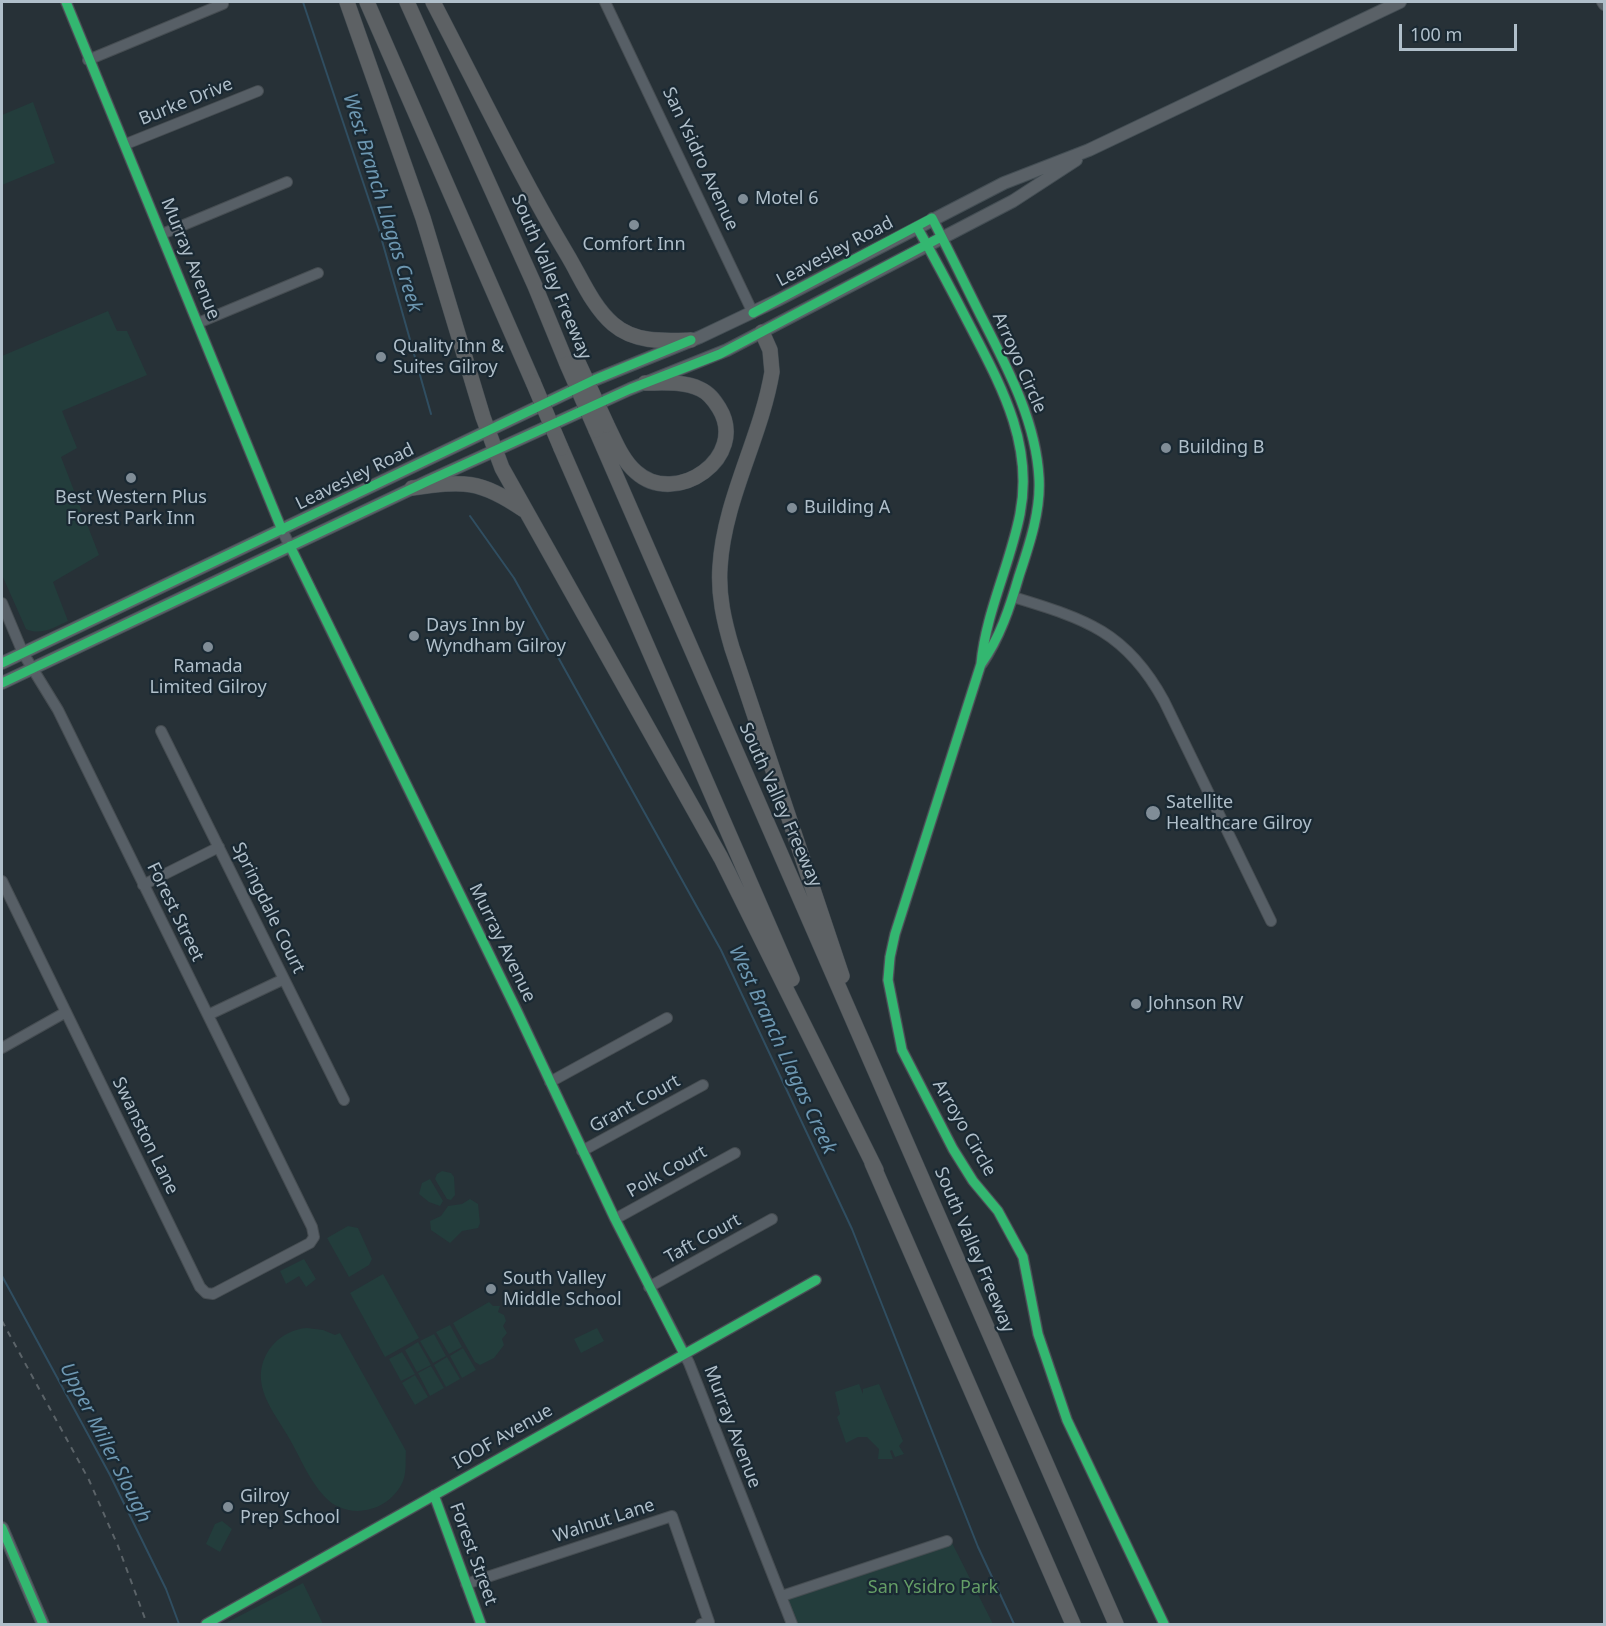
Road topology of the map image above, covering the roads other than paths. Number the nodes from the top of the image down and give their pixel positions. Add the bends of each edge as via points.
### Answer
1 (66, 2) edge
2 (347, 2) edge
3 (368, 2) edge
4 (407, 2) edge
5 (433, 2) edge
6 (605, 2) edge
7 (1400, 2) edge
8 (1602, 2) edge
9 (223, 4) dead end
10 (1605, 5) edge
11 (88, 60) junction
12 (258, 91) dead end
13 (126, 144) junction
14 (1089, 150) junction
15 (287, 182) dead end
16 (932, 218) junction
17 (917, 227) junction
18 (162, 234) junction
19 (941, 237) junction
20 (927, 244) junction
21 (318, 273) dead end
22 (753, 313) junction
23 (198, 323) junction
24 (762, 332) junction
25 (691, 340) junction
26 (645, 383) junction
27 (602, 428) junction
28 (487, 430) junction
29 (495, 452) junction
30 (412, 489) junction
31 (526, 511) junction
32 (282, 530) junction
33 (290, 546) junction
34 (1013, 597) junction
35 (2, 603) edge
36 (23, 653) junction
37 (2, 663) edge
38 (981, 664) junction
39 (32, 668) junction
40 (2, 683) edge
41 (161, 731) dead end
42 (219, 847) junction
43 (2, 881) edge
44 (143, 885) junction
45 (1271, 921) dead end
46 (284, 979) junction
47 (848, 1008) junction
48 (66, 1012) junction
49 (208, 1015) junction
50 (668, 1018) dead end
51 (2, 1048) edge
52 (550, 1082) junction
53 (703, 1085) dead end
54 (344, 1100) dead end
55 (582, 1151) junction
56 (735, 1153) dead end
57 (876, 1170) junction
58 (615, 1219) junction
59 (772, 1219) dead end
60 (314, 1237) joint
61 (816, 1280) dead end
62 (649, 1287) junction
63 (684, 1354) junction
64 (434, 1495) junction
65 (2, 1528) edge
66 (947, 1541) dead end
67 (466, 1584) junction
68 (782, 1596) junction
69 (43, 1624) edge
70 (206, 1624) edge
71 (482, 1624) edge
72 (701, 1624) edge
73 (792, 1624) edge
74 (1073, 1624) edge
75 (1116, 1624) edge
76 (1164, 1624) edge

1 - 11 street, Murray Avenue
2 - 28 highway via 423,218
3 - 57 highway, bridge
4 - 27 highway, South Valley Freeway, bridge
5 - 25 highway via 554,233 603,314 631,336
6 - 22 street, San Ysidro Avenue
7 - 14 main road, Leavesley Road
8 - 10 street
9 - 11 street
11 - 13 street, Murray Avenue
12 - 13 street, Burke Drive
13 - 18 street, Murray Avenue
14 - 16 main road, Leavesley Road via 1004,183
14 - 19 main road, Leavesley Road via 1036,188
15 - 18 street
16 - 17 main road, Leavesley Road
16 - 19 street, Arroyo Circle
17 - 20 street, Arroyo Circle
17 - 22 main road, Leavesley Road
18 - 23 street, Murray Avenue
19 - 20 main road, Leavesley Road
19 - 34 street, Arroyo Circle via 1002,357 1036,450 1039,491 1032,535
20 - 24 main road, Leavesley Road
20 - 38 street, Arroyo Circle via 1003,389 1022,454 1020,514 984,637
21 - 23 street
22 - 24 main road, San Ysidro Avenue
22 - 25 main road, Leavesley Road
23 - 32 street, Murray Avenue
24 - 26 main road, Leavesley Road via 720,354
24 - 47 highway via 771,350 772,372 724,535 722,604 732,648 842,971
25 - 28 main road, Leavesley Road via 610,372
26 - 27 highway via 680,384 701,389 712,397 726,428 719,459 693,478 671,484 653,482 629,465
26 - 29 main road, Leavesley Road
27 - 47 highway, South Valley Freeway
28 - 29 highway
28 - 32 main road, Leavesley Road
29 - 30 main road, Leavesley Road
29 - 31 highway
30 - 31 highway via 458,482 482,487
30 - 33 main road, Leavesley Road
31 - 57 highway via 717,850
32 - 33 street, Murray Avenue
32 - 36 main road, Leavesley Road
33 - 39 main road, Leavesley Road
33 - 52 street, Murray Avenue
34 - 38 street, Arroyo Circle via 994,646
34 - 45 street via 1071,614 1110,635 1129,651 1164,701
35 - 36 street, Forest Street
36 - 37 main road, Leavesley Road
36 - 39 street, Forest Street
38 - 76 street, Arroyo Circle via 895,934 888,980 894,1012 902,1050 953,1149 998,1211 1023,1257 1038,1334 1067,1420
39 - 40 main road, Leavesley Road
39 - 44 street, Forest Street via 58,710
41 - 42 street, Springdale Court
42 - 44 street
42 - 46 street, Springdale Court
43 - 48 street, Swanston Lane
44 - 49 street, Forest Street
46 - 49 street
46 - 54 street, Springdale Court
47 - 75 highway, South Valley Freeway
48 - 51 street
48 - 60 street, Swanston Lane via 206,1293 213,1294 305,1247
49 - 60 street, Forest Street
50 - 52 street
52 - 55 street, Murray Avenue
53 - 55 street, Grant Court
55 - 58 street, Murray Avenue
56 - 58 street, Polk Court
57 - 74 highway
58 - 62 street, Murray Avenue
59 - 62 street, Taft Court
61 - 63 street, IOOF Avenue
62 - 63 street, Murray Avenue
63 - 64 street, IOOF Avenue
63 - 68 street, Murray Avenue
64 - 67 street, Forest Street
64 - 70 street, IOOF Avenue
65 - 69 main road
66 - 68 street
67 - 71 street, Forest Street
67 - 72 street, Walnut Lane via 672,1516 709,1622
68 - 73 street, Murray Avenue

